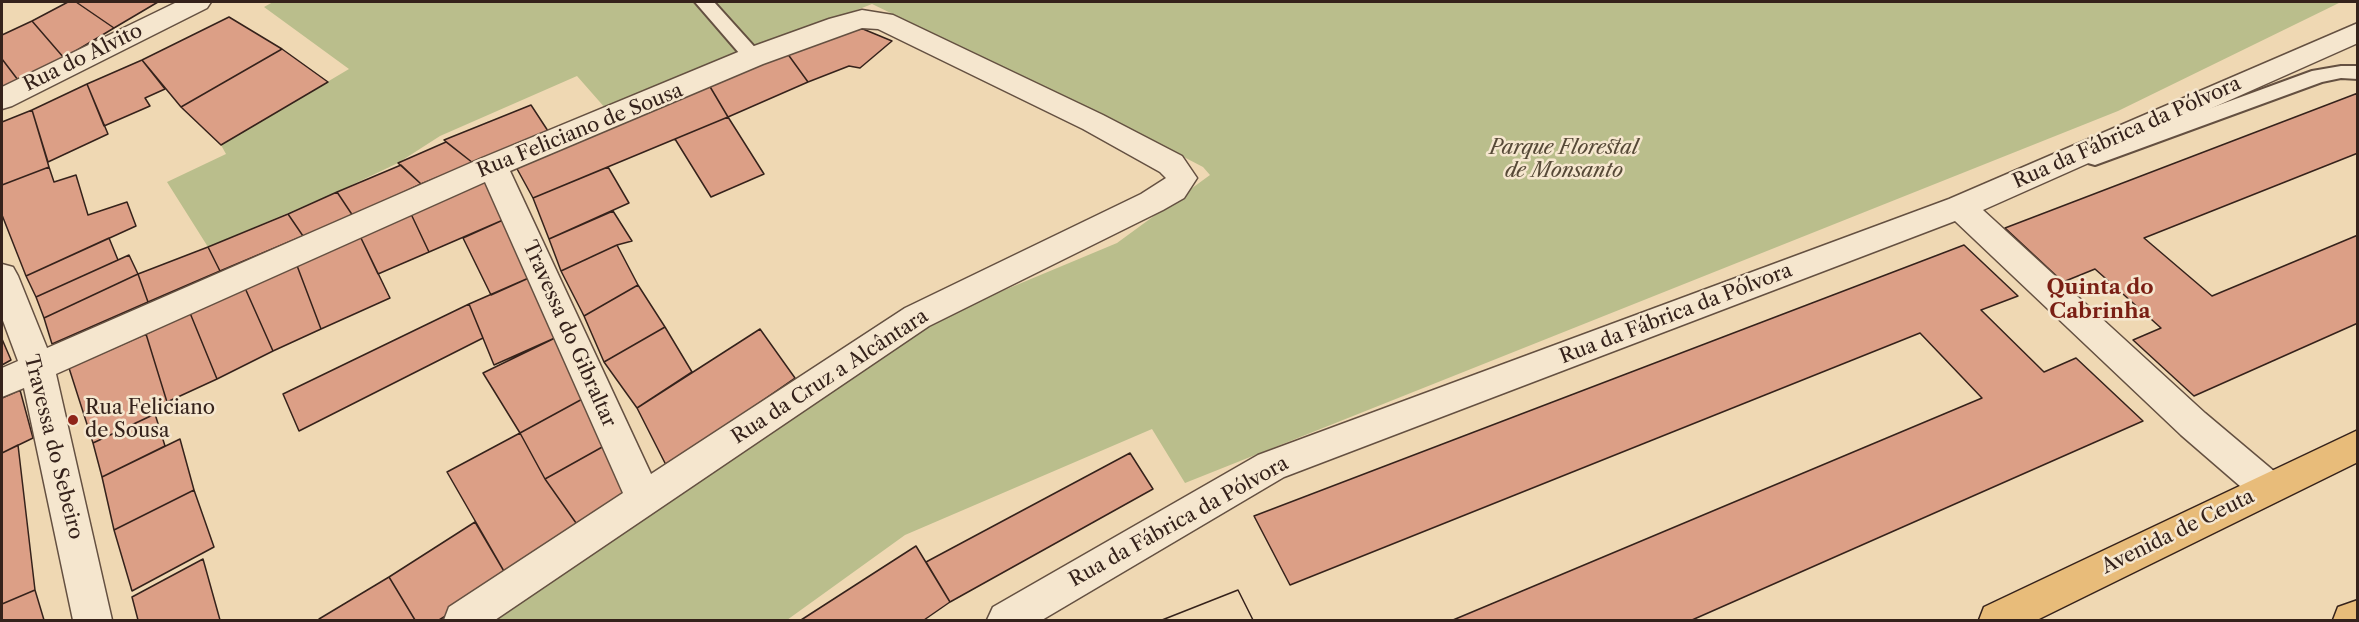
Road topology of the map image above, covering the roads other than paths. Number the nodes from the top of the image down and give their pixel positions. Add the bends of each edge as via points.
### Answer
1 (198, 2) edge
2 (704, 2) edge
3 (2358, 32) edge
4 (753, 57) junction
5 (2358, 73) edge
6 (2, 99) edge
7 (1157, 156) joint
8 (493, 166) junction
9 (1960, 207) junction
10 (2, 276) edge
11 (37, 367) junction
12 (2, 383) edge
13 (2358, 445) edge
14 (2268, 488) junction
15 (645, 501) junction
16 (2358, 618) edge
17 (92, 621) edge
18 (463, 621) edge
19 (1007, 621) edge
20 (1998, 621) edge
21 (2352, 621) edge

1 - 6 street, Rua do Alvito
2 - 4 lane
3 - 9 street, Rua da Fábrica da Pólvora
4 - 7 street, Rua Feliciano de Sousa via 839,25 862,19 883,21
4 - 8 street, Rua Feliciano de Sousa
5 - 9 lane via 2319,76
7 - 15 street, Rua da Cruz a Alcântara via 1180,174 1180,182 1173,190 917,317
8 - 11 street, Rua Feliciano de Sousa
8 - 15 street, Travessa do Gibraltar
9 - 14 street via 2193,424
9 - 19 street, Rua da Fábrica da Pólvora via 1271,466
10 - 11 street, Travessa do Sebeiro
11 - 12 street, Rua Feliciano de Sousa
11 - 17 street, Travessa do Sebeiro
13 - 14 highway, Avenida de Ceuta
14 - 20 highway, Avenida de Ceuta
15 - 18 street, Rua da Cruz a Alcântara
16 - 21 highway

